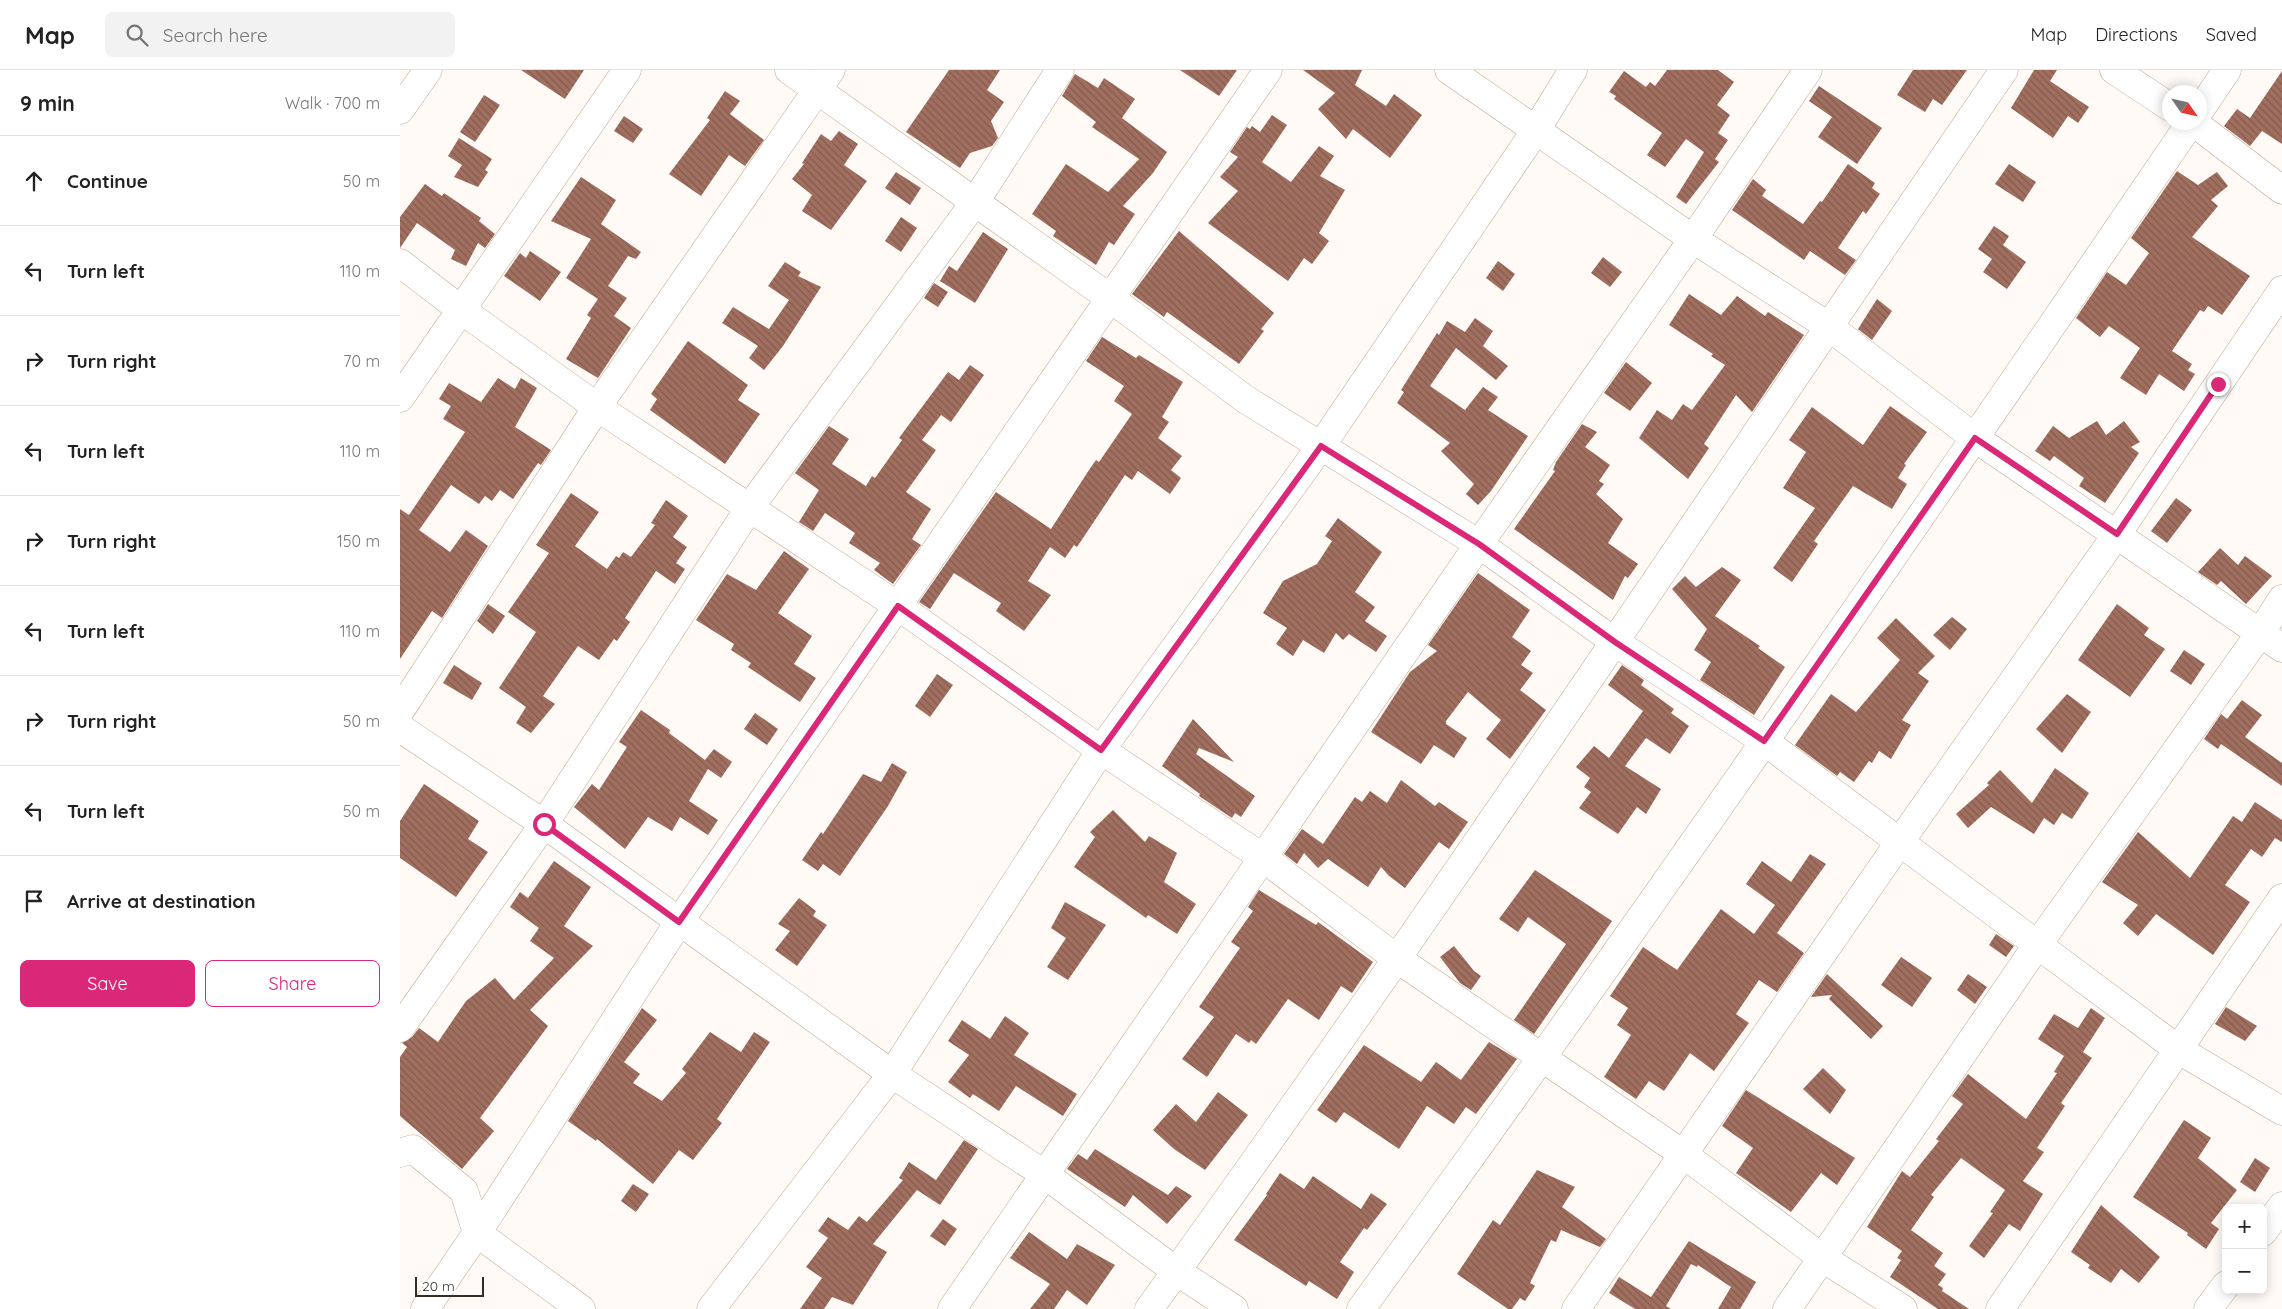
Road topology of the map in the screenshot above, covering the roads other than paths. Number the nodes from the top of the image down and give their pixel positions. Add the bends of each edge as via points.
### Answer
1 (428, 70) edge
2 (626, 70) edge
3 (789, 70) edge
4 (1060, 70) edge
5 (1268, 70) edge
6 (1449, 70) edge
7 (1572, 70) edge
8 (1808, 70) edge
9 (2004, 70) edge
10 (2114, 70) edge
11 (2227, 70) edge
12 (825, 80) edge
13 (2207, 100) edge
14 (2162, 102) edge
15 (400, 110) edge
16 (1536, 130) junction
17 (2187, 130) edge
18 (2203, 130) edge
19 (2282, 190) edge
20 (975, 202) junction
21 (1694, 239) junction
22 (400, 263) edge
23 (2282, 290) edge
24 (1110, 298) junction
25 (460, 309) junction
26 (1828, 326) junction
27 (400, 398) edge
28 (597, 407) junction
29 (1975, 438) junction
30 (1321, 446) junction
31 (750, 507) junction
32 (2117, 534) junction
33 (1479, 544) junction
34 (2282, 599) edge
35 (898, 606) junction
36 (2272, 640) edge
37 (1615, 642) junction
38 (400, 711) edge
39 (400, 728) edge
40 (1764, 741) junction
41 (1101, 750) junction
42 (544, 824) junction
43 (1899, 842) junction
44 (1262, 857) junction
45 (2282, 898) edge
46 (679, 922) junction
47 (2038, 944) junction
48 (1396, 958) junction
49 (400, 1028) edge
50 (2179, 1050) junction
51 (1542, 1059) junction
52 (892, 1074) junction
53 (2282, 1111) edge
54 (400, 1153) edge
55 (1684, 1154) junction
56 (1044, 1174) junction
57 (2282, 1206) edge
58 (2267, 1227) edge
59 (478, 1233) junction
60 (1821, 1257) junction
61 (1176, 1271) junction
62 (2222, 1290) edge
63 (425, 1309) edge
64 (581, 1309) edge
65 (711, 1309) edge
66 (952, 1309) edge
67 (1149, 1309) edge
68 (1234, 1309) edge
69 (1361, 1309) edge
70 (1576, 1309) edge
71 (1787, 1309) edge
72 (1903, 1309) edge
73 (2000, 1309) edge
74 (2208, 1309) edge

1 - 15 street
2 - 25 street
3 - 12 street
4 - 20 street
5 - 24 street
6 - 16 street
7 - 16 street
8 - 21 street
9 - 26 street
10 - 14 street
11 - 13 street
12 - 20 street
12 - 28 street
16 - 21 street
16 - 30 street
17 - 29 street
18 - 19 street
20 - 24 street
20 - 31 street
21 - 26 street
21 - 33 street
22 - 25 street
23 - 32 street
24 - 30 street via 1245,399
24 - 35 street
25 - 27 street
25 - 28 street
26 - 29 street
26 - 37 street
28 - 31 street
28 - 38 street
29 - 32 street
29 - 40 street
30 - 33 street
30 - 41 street
31 - 35 street
31 - 42 street
32 - 36 street
32 - 43 street
33 - 37 street
33 - 44 street
34 - 36 street
35 - 41 street
35 - 46 street
36 - 47 street
37 - 40 street
37 - 48 street
39 - 42 street
40 - 43 street
40 - 51 street
41 - 44 street
41 - 52 street
42 - 46 street
42 - 49 street
43 - 47 street
43 - 55 street
44 - 48 street
44 - 56 street
45 - 50 street
46 - 52 street
46 - 59 street
47 - 50 street
47 - 60 street
48 - 51 street
48 - 61 street
50 - 53 street
50 - 73 street
51 - 55 street
51 - 69 street
52 - 56 street
52 - 65 street
54 - 59 street via 413,1149 464,1191
55 - 60 street
55 - 70 street
56 - 61 street
56 - 66 street
57 - 58 street
59 - 63 street
59 - 64 street
60 - 71 street
60 - 72 street
61 - 67 street
61 - 68 street
62 - 74 street

